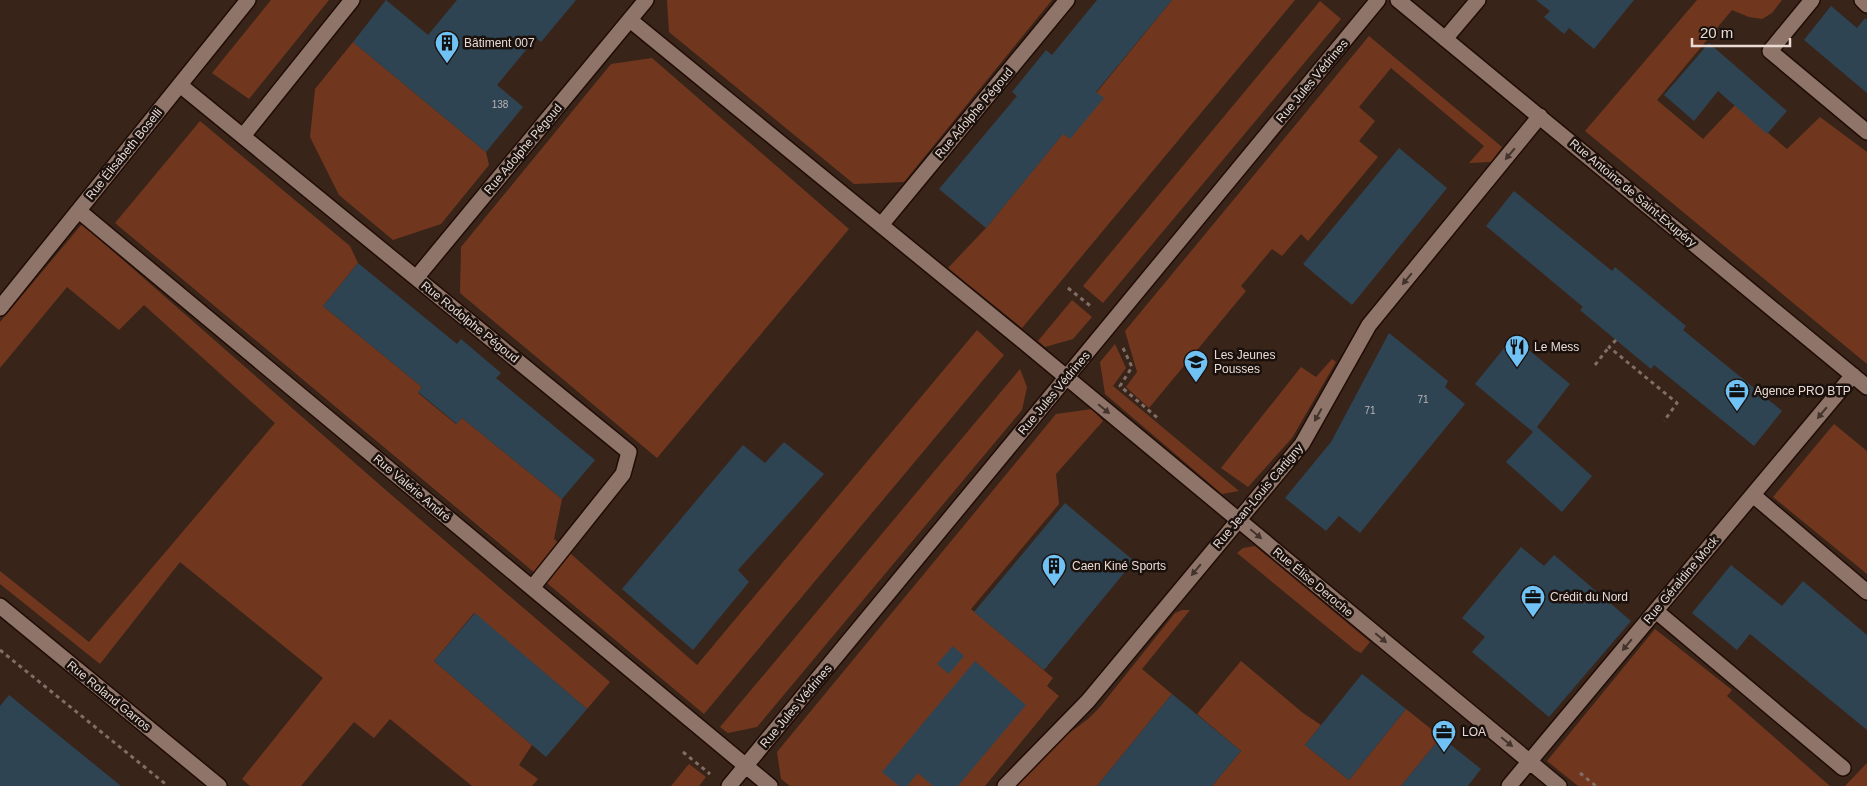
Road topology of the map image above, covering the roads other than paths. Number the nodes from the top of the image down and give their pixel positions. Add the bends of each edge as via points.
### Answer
1 (248, 0) edge
2 (352, 0) edge
3 (646, 0) edge
4 (1067, 0) edge
5 (1378, 0) edge
6 (1398, 0) edge
7 (1478, 0) edge
8 (1812, 0) edge
9 (1862, 0) edge
10 (1867, 5) edge
11 (630, 20) junction
12 (1445, 39) junction
13 (180, 85) junction
14 (1540, 116) junction
15 (1867, 132) edge
16 (243, 136) junction
17 (79, 211) junction
18 (881, 226) junction
19 (416, 278) junction
20 (0, 308) edge
21 (1853, 375) junction
22 (1066, 378) junction
23 (1867, 387) edge
24 (1752, 495) junction
25 (1239, 520) junction
26 (532, 588) junction
27 (1867, 592) edge
28 (0, 606) edge
29 (1656, 611) junction
30 (1530, 761) junction
31 (746, 766) junction
32 (1843, 768) dead end
33 (219, 786) edge
34 (729, 786) edge
35 (770, 786) edge
36 (1005, 786) edge
37 (1509, 786) edge
38 (1559, 786) edge

1 - 13 street, Rue Élisabeth Boselli
2 - 16 street
3 - 11 street, Rue Adolphe Pégoud
4 - 18 street, Rue Adolphe Pégoud
5 - 22 street, Rue Jules Védrines
6 - 12 street, Rue Antoine de Saint-Exupéry
7 - 12 street
8 - 15 street via 1770,51
9 - 10 street
11 - 18 street
11 - 19 street, Rue Adolphe Pégoud
12 - 14 street, Rue Antoine de Saint-Exupéry
13 - 16 street, Rue Rodolphe Pégoud
13 - 17 street, Rue Élisabeth Boselli
14 - 21 street, Rue Antoine de Saint-Exupéry
14 -> 25 street, Rue Jean-Louis Cartigny via 1369,325 1302,444
16 - 19 street, Rue Rodolphe Pégoud
17 - 20 street, Rue Élisabeth Boselli
17 - 26 street, Rue Valérie André
18 - 22 street
19 - 26 street, Rue Rodolphe Pégoud via 629,452 623,474
21 - 23 street, Rue Antoine de Saint-Exupéry
21 -> 24 street, Rue Géraldine Mock
22 -> 25 street, Rue Élise Deroche
22 - 31 street, Rue Jules Védrines
24 - 27 street
24 - 29 street, Rue Géraldine Mock
25 -> 30 street, Rue Élise Deroche
25 -> 36 street, Rue Jean-Louis Cartigny via 1088,701
26 - 31 street, Rue Valérie André
28 - 33 street, Rue Roland Garros
29 -> 30 street, Rue Géraldine Mock
29 - 32 street
30 - 37 street, Rue Géraldine Mock
30 - 38 street, Rue Élise Deroche
31 - 34 street, Rue Jules Védrines
31 - 35 street, Rue Valérie André

